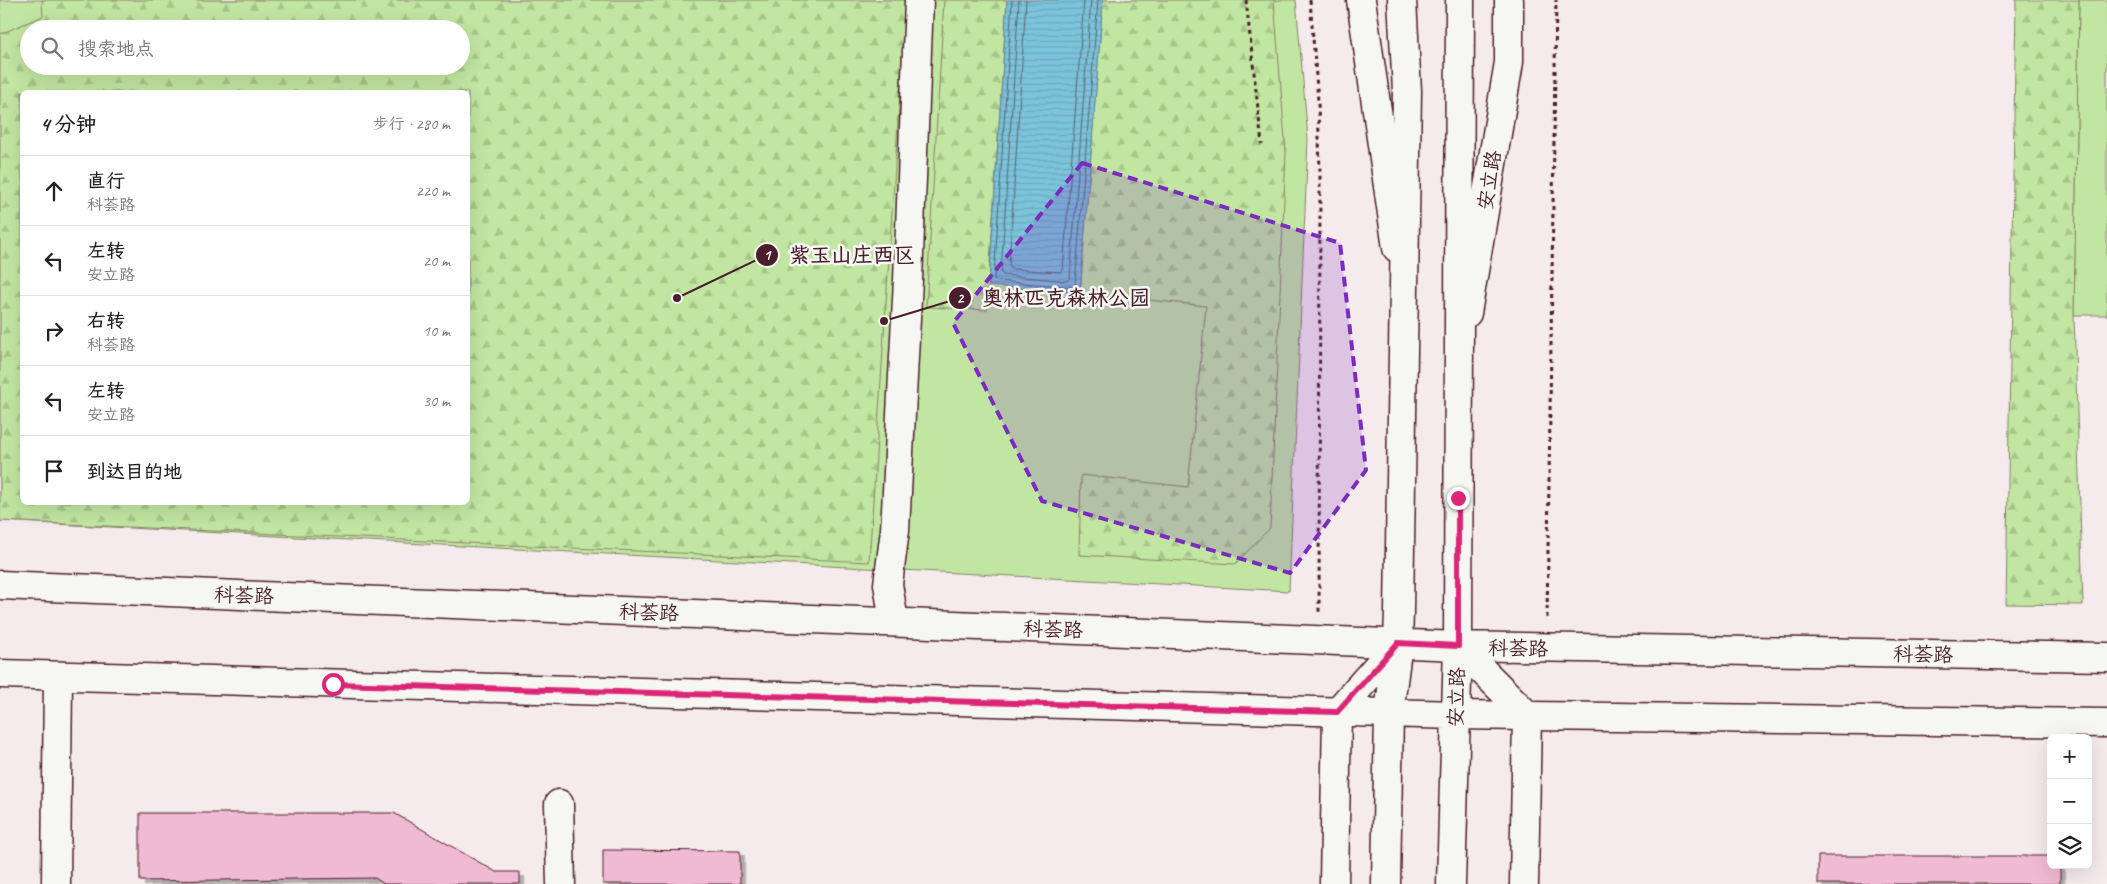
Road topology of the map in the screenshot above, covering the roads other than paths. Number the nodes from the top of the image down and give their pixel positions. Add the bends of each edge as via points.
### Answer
1 (919, 0) edge
2 (1361, 0) edge
3 (1402, 0) edge
4 (1460, 0) edge
5 (1509, 0) edge
6 (1404, 298) junction
7 (1459, 359) junction
8 (0, 585) edge
9 (894, 622) junction
10 (1398, 643) junction
11 (1458, 646) junction
12 (2107, 657) edge
13 (0, 674) edge
14 (58, 676) junction
15 (1337, 712) junction
16 (1389, 713) junction
17 (1456, 715) junction
18 (1527, 715) junction
19 (2107, 723) edge
20 (559, 804) dead end
21 (56, 884) edge
22 (561, 884) edge
23 (1334, 884) edge
24 (1386, 884) edge
25 (1451, 884) edge
26 (1524, 884) edge

1 - 9 main road via 895,530 888,584
2 - 6 main road
3 - 6 main road via 1407,91
4 - 7 main road, 安立路
5 - 7 main road, 安立路 via 1508,62
6 - 10 main road
7 - 11 main road, 安立路
8 - 9 main road, 科荟路
9 - 10 main road, 科荟路
10 - 11 main road, 科荟路
10 - 15 main road
10 - 16 main road
11 - 12 main road, 科荟路
11 - 17 main road, 安立路
11 - 18 main road
13 - 14 main road
14 - 15 main road
14 - 21 main road
15 - 16 main road
15 - 23 main road
16 - 17 main road
16 - 24 main road
17 - 18 main road
17 - 25 main road, 安立路
18 - 19 main road
18 - 26 main road
20 - 22 main road

